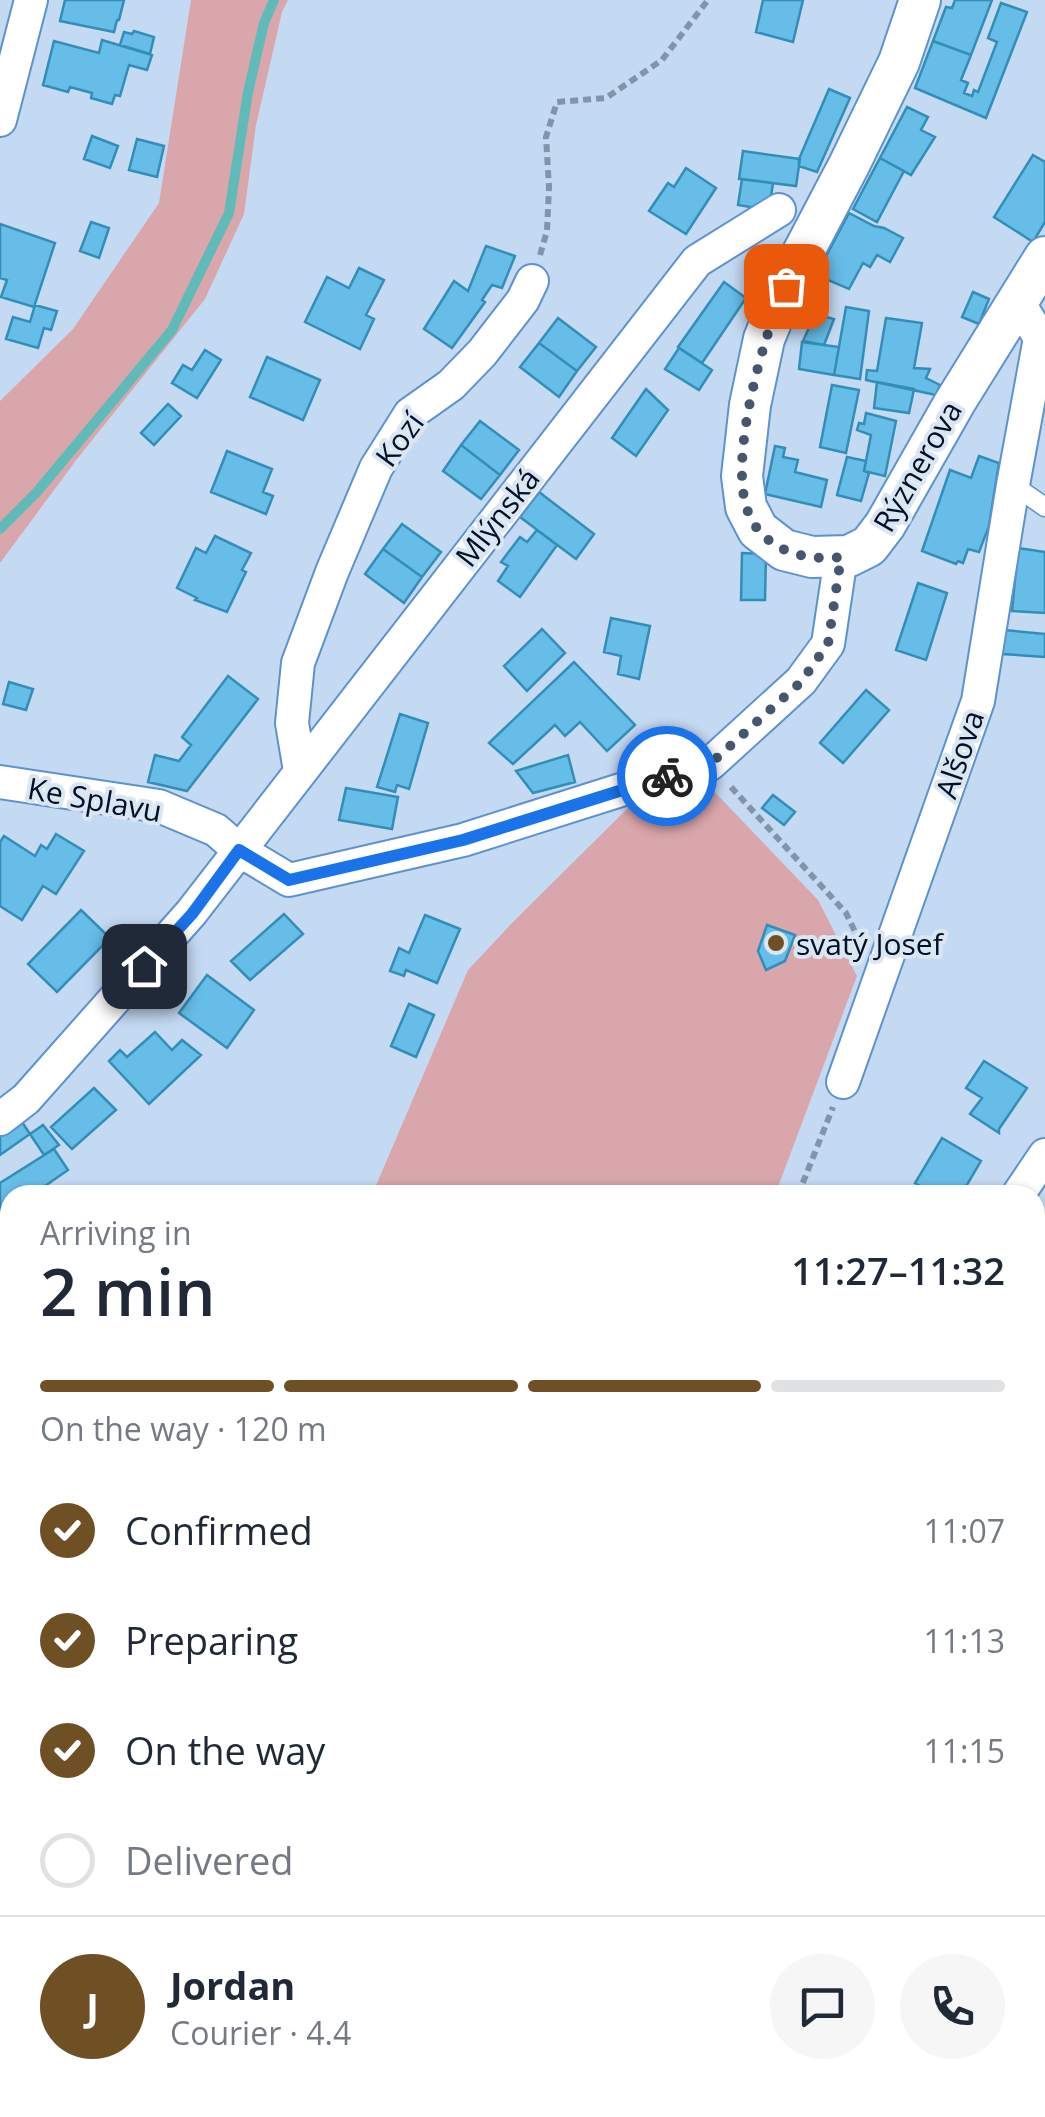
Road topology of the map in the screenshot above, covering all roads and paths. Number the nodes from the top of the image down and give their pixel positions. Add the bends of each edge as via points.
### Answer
1 (32, 0) edge
2 (708, 0) edge
3 (920, 0) edge
4 (0, 120) edge
5 (778, 210) dead end
6 (1045, 257) edge
7 (532, 281) joint
8 (1018, 300) junction
9 (1013, 486) junction
10 (1045, 507) edge
11 (841, 557) junction
12 (710, 764) junction
13 (300, 771) junction
14 (0, 782) edge
15 (239, 850) junction
16 (878, 981) junction
17 (843, 1082) joint
18 (0, 1119) edge
19 (1045, 1155) edge
20 (802, 1185) edge
21 (1025, 1185) edge

1 - 4 street
2 - 7 path via 662,60 606,98 558,102 546,137 547,231
3 - 11 street, Rýznerova via 899,62 770,322 746,430 744,497 758,530 793,553
5 - 13 street, Mlýnská via 697,261
6 - 8 street, Rýznerova
7 - 13 street, Kozí via 482,353 410,414 376,468 298,663 292,723
8 - 9 street, Alšova via 1040,338
8 - 11 street, Rýznerova via 877,538
9 - 10 lane
9 - 16 street, Alšova via 978,701
11 - 12 street via 828,644 801,682
12 - 15 street, Ke Splavu via 463,840 289,880
12 - 16 path via 846,913
13 - 15 street, Mlýnská
14 - 15 street, Ke Splavu via 159,806 216,830
15 - 18 street, Mlýnská via 192,914 26,1099
16 - 17 street, Alšova
17 - 20 path
19 - 21 street

